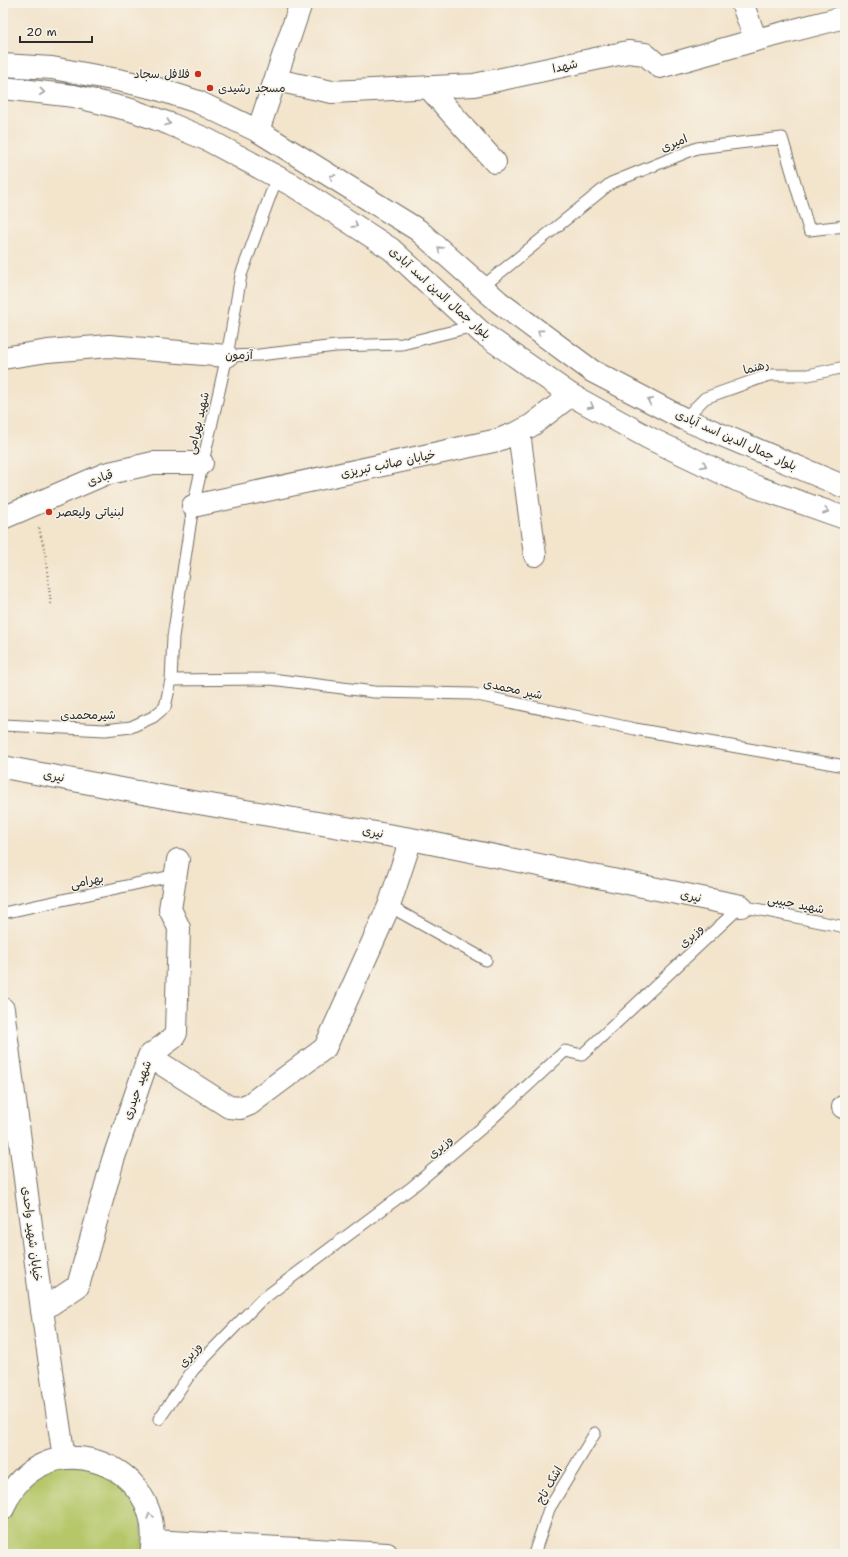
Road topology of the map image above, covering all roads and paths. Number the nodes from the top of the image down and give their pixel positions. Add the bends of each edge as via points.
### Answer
1 (301, 3) edge
2 (742, 3) edge
3 (845, 17) edge
4 (756, 40) junction
5 (3, 65) edge
6 (276, 80) junction
7 (428, 87) junction
8 (3, 88) edge
9 (258, 131) junction
10 (495, 162) dead end
11 (278, 177) junction
12 (845, 226) edge
13 (482, 287) junction
14 (474, 326) junction
15 (226, 356) junction
16 (3, 358) edge
17 (845, 368) edge
18 (571, 395) junction
19 (684, 419) junction
20 (519, 432) junction
21 (669, 448) junction
22 (202, 463) junction
23 (845, 487) edge
24 (34, 504) junction
25 (193, 506) junction
26 (3, 518) edge
27 (845, 518) edge
28 (535, 555) dead end
29 (51, 605) dead end
30 (171, 680) junction
31 (3, 725) edge
32 (845, 766) edge
33 (3, 767) edge
34 (411, 839) junction
35 (177, 867) joint
36 (390, 906) junction
37 (741, 906) junction
38 (3, 913) edge
39 (845, 927) edge
40 (486, 960) dead end
41 (3, 1009) edge
42 (149, 1056) junction
43 (42, 1310) junction
44 (159, 1419) dead end
45 (595, 1432) dead end
46 (64, 1458) junction
47 (4, 1504) edge
48 (152, 1548) edge
49 (387, 1554) edge
50 (534, 1554) edge

1 - 6 street
2 - 4 street
3 - 4 street, شهدا
4 - 7 street, شهدا via 660,67 645,54 628,52 474,85
5 - 9 street, بلوار جمال الدین اسد آبادی via 52,68 155,88 198,102
6 - 7 street, شهدا via 332,92
6 - 9 street
7 - 10 street
8 -> 11 street, بلوار جمال الدین اسد آبادی via 74,96 131,110 208,140
13 -> 9 street, بلوار جمال الدین اسد آبادی via 418,230
11 -> 14 street, بلوار جمال الدین اسد آبادی via 391,248
11 - 15 lane, شهید بهرامی via 241,275
12 - 13 lane, امیری via 809,230 782,138 697,148 610,183
19 -> 13 street, بلوار جمال الدین اسد آبادی via 592,371
14 - 15 lane, آزمون via 402,344 336,346
14 - 18 street, بلوار جمال الدین اسد آبادی
15 - 16 street, آزمون via 109,346
15 - 22 lane, شهید بهرامی
17 - 19 lane, رهنما via 808,375 769,375 705,398
18 - 20 street, خیابان صائب تبریزی
18 -> 21 street, بلوار جمال الدین اسد آبادی
19 - 21 street
19 - 23 street, بلوار جمال الدین اسد آبادی
20 - 25 street, خیابان صائب تبریزی via 498,440
20 - 28 street
21 -> 27 street, بلوار جمال الدین اسد آبادی via 737,480
22 - 24 street, قبادی via 153,463 105,474
22 - 25 lane, شهید بهرامی
24 - 26 street, قبادی
24 - 29 path via 45,552
25 - 30 lane, شهید بهرامی via 173,637
30 - 31 lane, شیرمحمدی via 165,707 153,717 132,727 105,730
30 - 32 lane, شیر محمدی via 271,679 374,692 472,694 635,729
33 - 34 street, نیری
34 - 36 street
34 - 37 street, نیری
35 - 38 lane, بهرامی
35 - 42 street, شهید حیدری via 170,909 179,928 176,1033
36 - 40 lane
36 - 42 street via 325,1048 250,1104 240,1108 229,1107
37 - 39 lane, شهید حبیبی
37 - 44 lane, وزیری via 582,1055 566,1051 411,1188 260,1301 193,1370
41 - 43 street, خیابان شهید واحدی
42 - 43 street, شهید حیدری via 113,1160 78,1286
43 - 46 street, خیابان شهید واحدی
45 - 50 lane, اشک تاج via 549,1509
46 - 47 street via 36,1468 24,1477
48 -> 46 street via 151,1518 143,1496 128,1478 109,1465 87,1458
48 - 49 street

